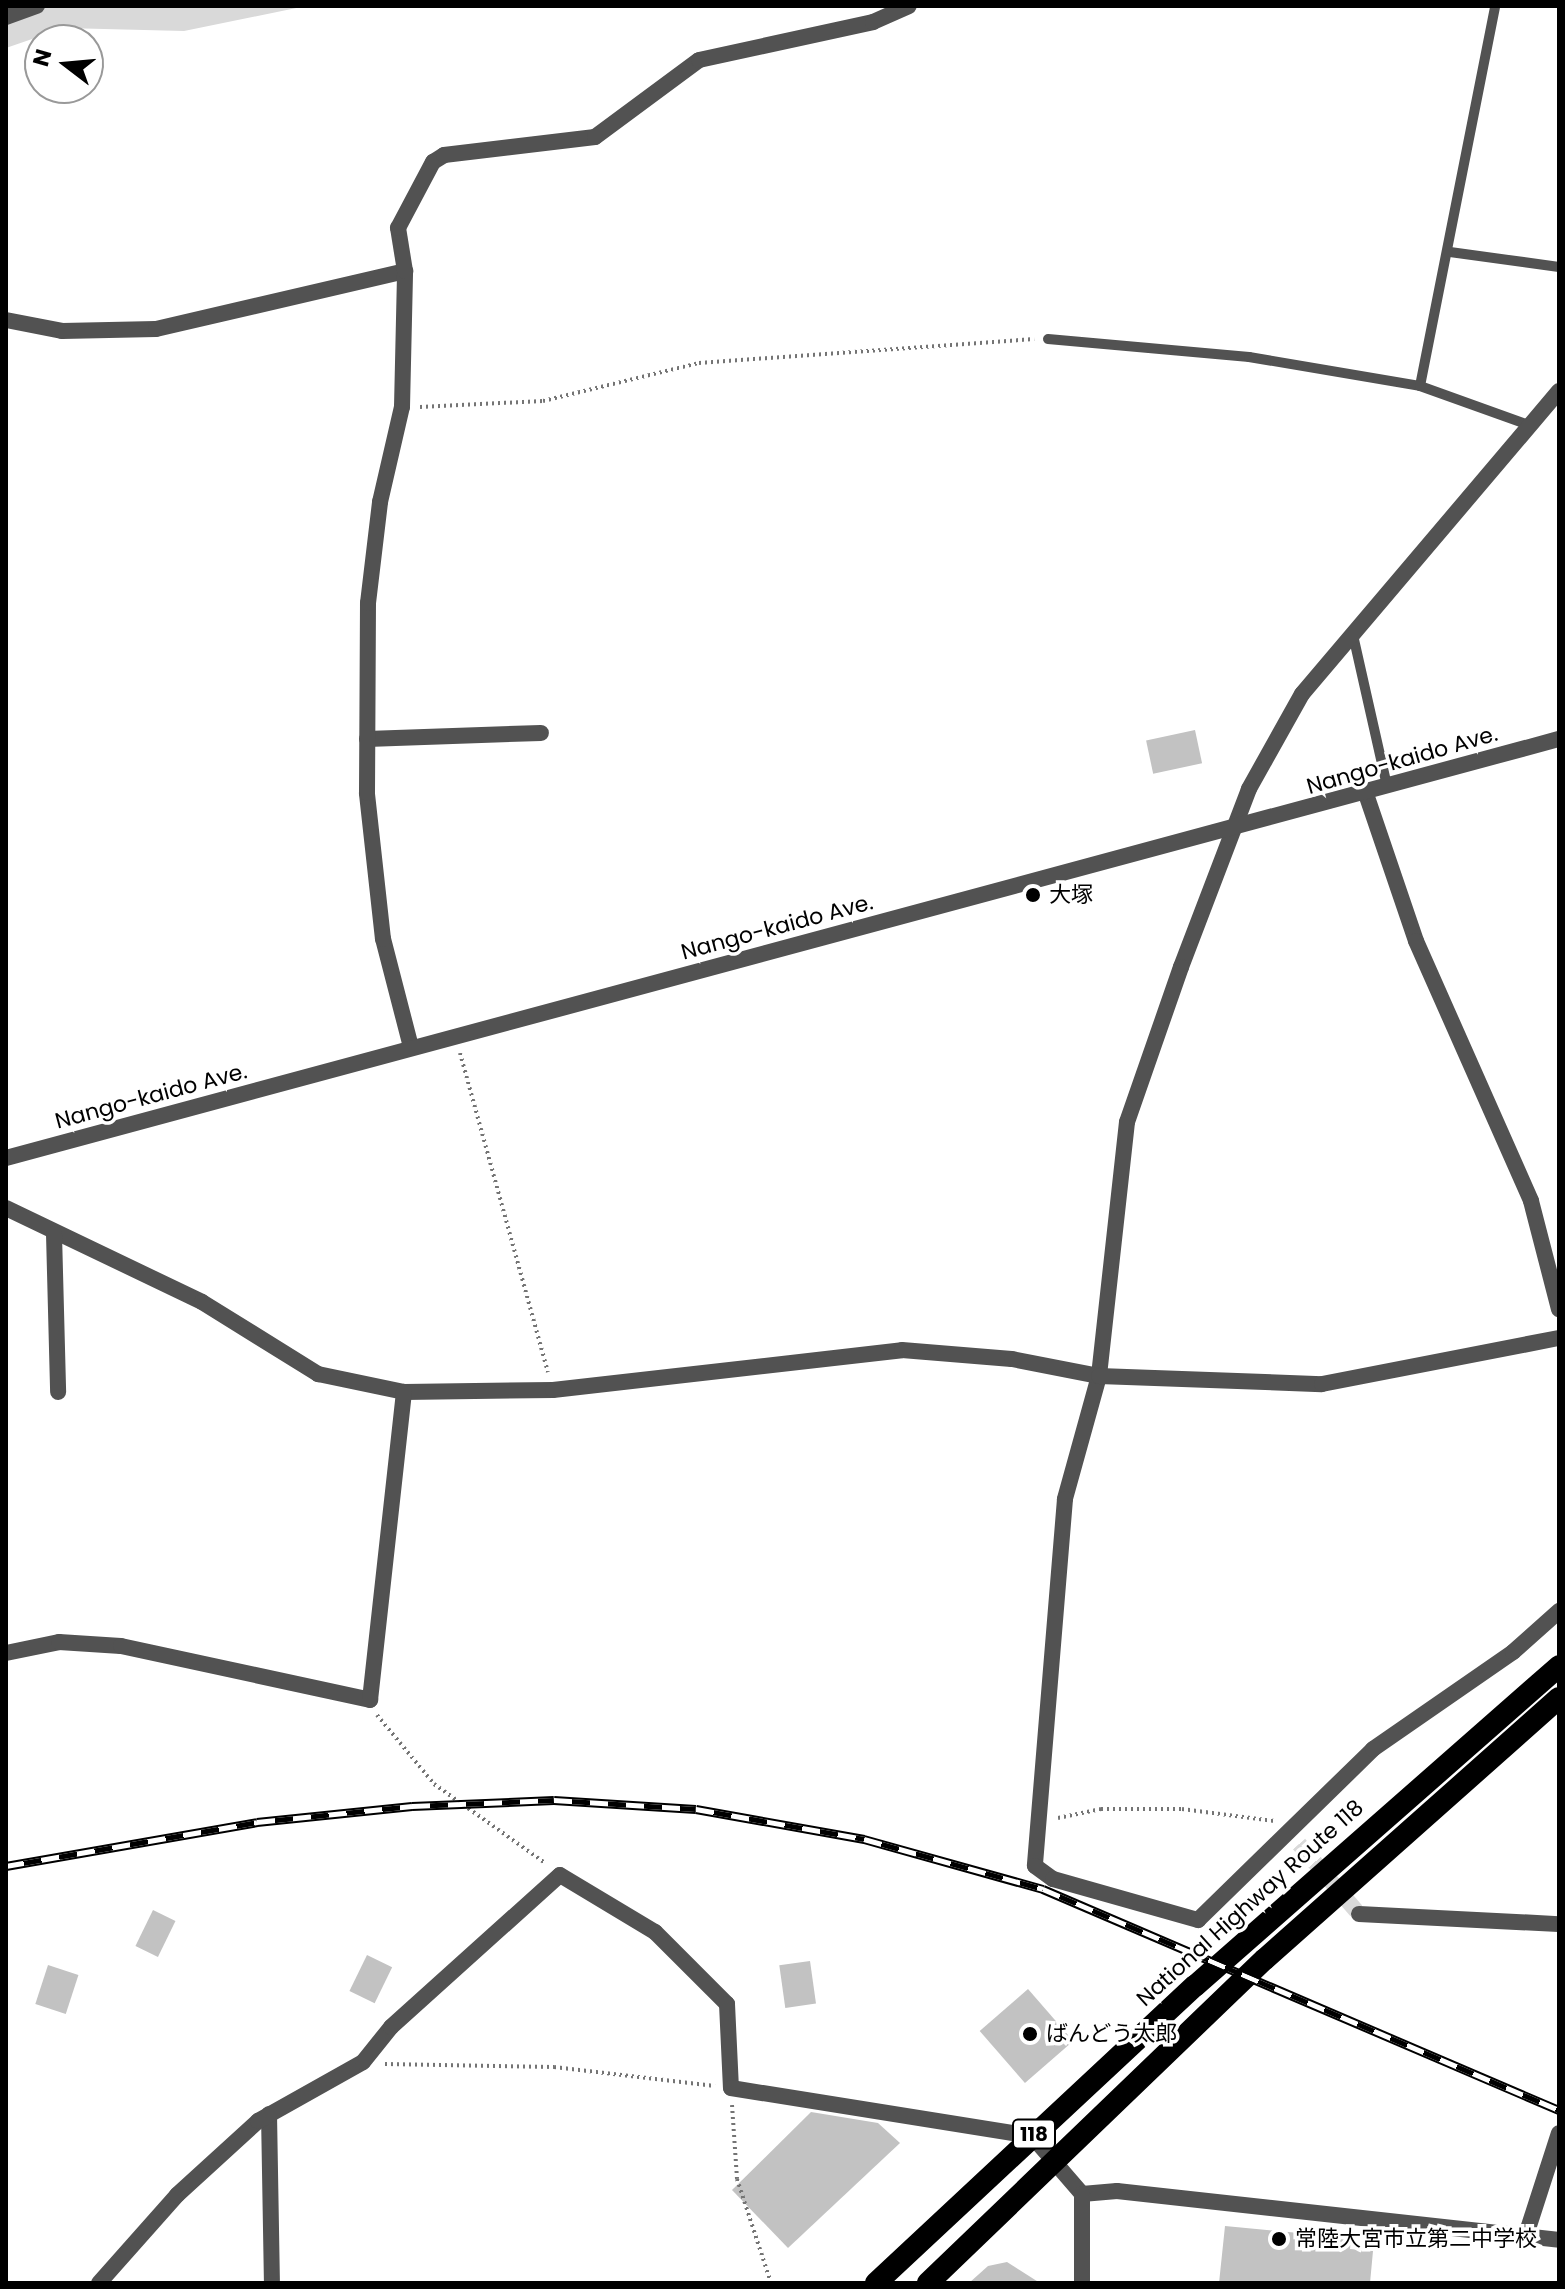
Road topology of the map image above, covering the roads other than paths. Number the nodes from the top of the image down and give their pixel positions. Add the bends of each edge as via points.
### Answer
1 (37, 6) edge
2 (909, 6) edge
3 (1495, 6) edge
4 (6, 17) edge
5 (1450, 252) junction
6 (1559, 267) edge
7 (405, 271) junction
8 (6, 320) edge
9 (1048, 339) road end
10 (1420, 386) junction
11 (1559, 391) edge
12 (1532, 426) junction
13 (1353, 635) junction
14 (541, 733) dead end
15 (367, 739) junction
16 (1559, 739) edge
17 (1387, 786) junction
18 (1366, 794) junction
19 (1239, 829) junction
20 (411, 1047) junction
21 (6, 1158) edge
22 (6, 1208) edge
23 (54, 1234) junction
24 (1559, 1309) edge
25 (1559, 1338) edge
26 (1099, 1376) junction
27 (58, 1392) dead end
28 (404, 1392) junction
29 (1559, 1611) edge
30 (6, 1653) edge
31 (1559, 1666) edge
32 (1559, 1698) edge
33 (1359, 1914) dead end
34 (1559, 1924) edge
35 (269, 2114) junction
36 (1558, 2134) edge
37 (1032, 2136) junction
38 (1057, 2162) junction
39 (1082, 2194) junction
40 (1526, 2235) junction
41 (1559, 2240) edge
42 (99, 2283) edge
43 (272, 2283) edge
44 (876, 2283) edge
45 (928, 2283) edge
46 (1082, 2283) edge

1 - 4 street
2 - 7 street via 873,22 699,60 595,137 444,155 433,162 398,228
3 - 5 lane
5 - 6 lane
5 - 10 lane
7 - 8 street via 156,329 62,331
7 - 15 street via 402,407 380,502 368,603
9 - 10 lane via 1249,357
10 - 12 lane
11 - 12 street
12 - 13 street
13 - 17 lane
13 - 19 street via 1278,732 1249,789
14 - 15 street
15 - 20 street via 367,793 383,939
16 - 17 street, Nango-kaido Ave.
17 - 18 street, Nango-kaido Ave.
18 - 19 street, Nango-kaido Ave.
18 - 24 street via 1416,941 1531,1201
19 - 20 street, Nango-kaido Ave.
19 - 26 street via 1127,1122
20 - 21 street, Nango-kaido Ave.
22 - 23 street
23 - 27 street
23 - 28 street via 202,1302 318,1374
25 - 26 street via 1322,1384
26 - 28 street via 1012,1359 902,1350 553,1390
26 - 29 street via 1065,1499 1036,1822 1035,1866 1053,1879 1198,1920 1297,1833 1373,1749 1513,1652
28 - 30 street via 370,1700 121,1646 59,1642
31 - 37 highway, National Highway Route 118 / 118
32 - 38 highway, 118 via 1265,1959
33 - 34 street
35 - 37 street via 363,2062 391,2027 560,1875 655,1932 727,2004 731,2088
35 - 42 street via 177,2195
35 - 43 street
36 - 40 street
37 - 38 street
37 - 44 highway, National Highway Route 118 / 118
38 - 39 street
38 - 45 highway, 118
39 - 40 street via 1117,2191
39 - 46 street
40 - 41 street

